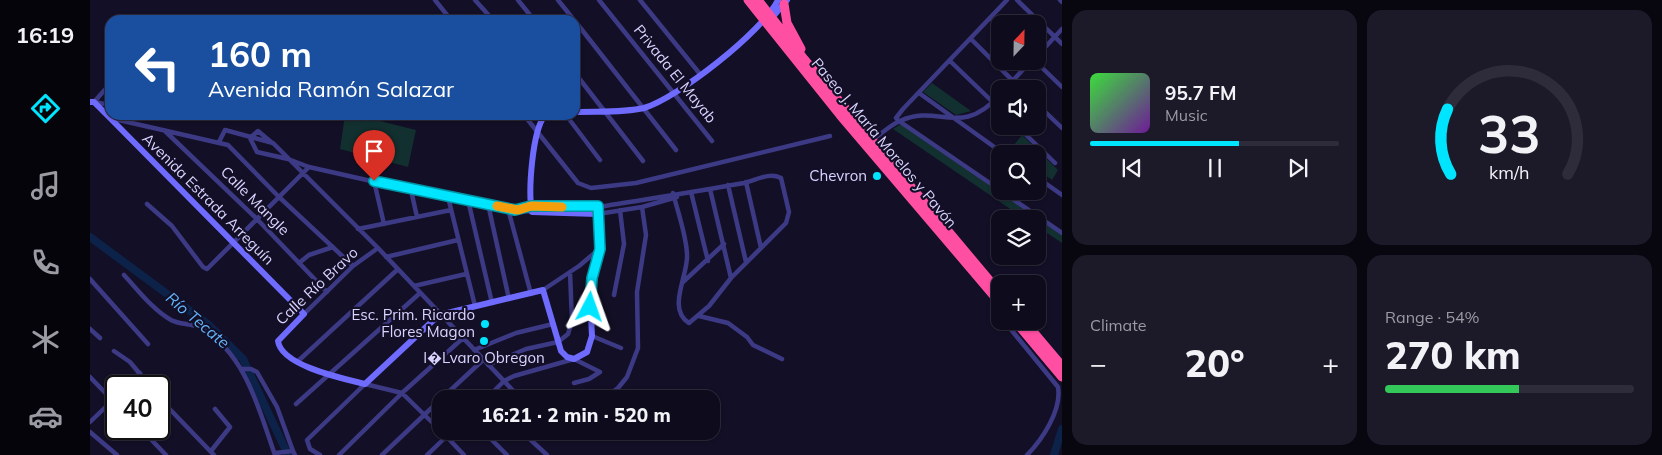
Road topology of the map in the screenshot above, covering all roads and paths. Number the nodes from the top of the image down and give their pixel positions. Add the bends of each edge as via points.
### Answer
1 (436, 0) edge
2 (475, 0) edge
3 (518, 0) edge
4 (558, 0) edge
5 (599, 0) edge
6 (640, 0) edge
7 (748, 0) edge
8 (758, 0) edge
9 (1007, 0) edge
10 (1017, 0) edge
11 (783, 1) edge
12 (447, 15) edge
13 (488, 15) edge
14 (530, 15) edge
15 (570, 15) edge
16 (993, 15) edge
17 (991, 17) edge
18 (766, 20) junction
19 (1062, 28) edge
20 (580, 29) edge
21 (1055, 37) junction
22 (971, 39) junction
23 (1062, 44) edge
24 (1046, 47) edge
25 (804, 58) junction
26 (950, 61) junction
27 (1023, 70) edge
28 (1044, 70) edge
29 (700, 74) junction
30 (580, 78) edge
31 (1012, 80) edge
32 (1014, 80) edge
33 (1062, 87) edge
34 (105, 90) edge
35 (919, 93) junction
36 (674, 94) junction
37 (991, 100) edge
38 (92, 102) edge
39 (105, 104) edge
40 (991, 104) edge
41 (643, 108) junction
42 (605, 111) junction
43 (580, 112) edge
44 (1046, 113) edge
45 (105, 114) edge
46 (954, 119) junction
47 (112, 120) edge
48 (122, 120) edge
49 (528, 120) edge
50 (543, 120) edge
51 (570, 120) edge
52 (899, 121) junction
53 (1062, 128) edge
54 (164, 130) junction
55 (538, 133) junction
56 (1027, 135) edge
57 (830, 136) dead end
58 (250, 138) junction
59 (712, 141) dead end
60 (219, 142) junction
61 (273, 143) junction
62 (869, 143) junction
63 (991, 145) edge
64 (676, 150) dead end
65 (288, 159) junction
66 (600, 160) dead end
67 (643, 161) dead end
68 (1055, 163) dead end
69 (309, 168) junction
70 (303, 174) junction
71 (374, 181) junction
72 (746, 182) junction
73 (991, 184) edge
74 (1046, 184) edge
75 (728, 185) junction
76 (710, 189) junction
77 (411, 190) junction
78 (692, 192) junction
79 (673, 193) junction
80 (680, 194) junction
81 (1062, 195) edge
82 (278, 196) junction
83 (448, 197) junction
84 (675, 199) junction
85 (468, 200) junction
86 (1015, 200) edge
87 (147, 204) dead end
88 (488, 204) junction
89 (642, 207) junction
90 (508, 209) junction
91 (531, 209) junction
92 (451, 210) junction
93 (598, 210) junction
94 (620, 210) junction
95 (417, 217) junction
96 (256, 218) junction
97 (384, 224) junction
98 (358, 229) junction
99 (1062, 233) edge
100 (458, 240) junction
101 (233, 243) junction
102 (724, 244) junction
103 (333, 247) junction
104 (378, 248) junction
105 (761, 248) junction
106 (600, 249) junction
107 (386, 257) junction
108 (708, 261) junction
109 (746, 262) junction
110 (299, 263) junction
111 (353, 266) junction
112 (397, 270) junction
113 (570, 272) junction
114 (466, 274) junction
115 (124, 275) dead end
116 (731, 278) junction
117 (90, 279) edge
118 (683, 282) junction
119 (991, 283) edge
120 (414, 286) junction
121 (543, 290) junction
122 (327, 292) junction
123 (991, 292) edge
124 (420, 293) junction
125 (531, 294) junction
126 (614, 295) dead end
127 (509, 299) junction
128 (492, 302) junction
129 (475, 306) junction
130 (304, 314) junction
131 (439, 315) junction
132 (700, 316) junction
133 (553, 324) junction
134 (90, 329) edge
135 (1011, 330) edge
136 (1023, 330) edge
137 (1031, 330) edge
138 (592, 336) junction
139 (100, 338) dead end
140 (463, 338) junction
141 (558, 342) junction
142 (148, 344) dead end
143 (621, 348) dead end
144 (474, 350) junction
145 (114, 351) dead end
146 (574, 359) junction
147 (782, 359) dead end
148 (483, 360) junction
149 (297, 362) junction
150 (488, 365) junction
151 (241, 369) junction
152 (140, 373) edge
153 (1062, 373) edge
154 (327, 375) junction
155 (90, 377) edge
156 (504, 381) junction
157 (574, 383) dead end
158 (365, 384) junction
159 (451, 390) edge
160 (495, 390) edge
161 (512, 390) edge
162 (615, 390) edge
163 (105, 391) edge
164 (402, 393) junction
165 (296, 404) dead end
166 (432, 407) edge
167 (105, 409) edge
168 (170, 409) edge
169 (215, 409) dead end
170 (424, 415) junction
171 (90, 422) edge
172 (432, 423) edge
173 (90, 432) edge
174 (152, 440) edge
175 (443, 440) edge
176 (451, 440) edge
177 (493, 440) edge
178 (531, 440) edge
179 (310, 449) junction
180 (115, 453) edge
181 (212, 453) edge
182 (294, 453) edge
183 (275, 454) edge
184 (166, 455) edge
185 (311, 455) edge
186 (320, 455) edge
187 (339, 455) edge
188 (382, 455) edge
189 (427, 455) edge
190 (464, 455) edge
191 (507, 455) edge
192 (547, 455) edge
193 (1027, 455) edge

1 - 12 street
2 - 13 street
3 - 14 street
4 - 15 street
5 - 36 street, Privada El Mayab
6 - 29 street
7 - 18 highway, Paseo J. María Morelos y Pavón
8 - 18 highway, Paseo J. María Morelos y Pavón
9 - 16 street
10 - 21 street
11 - 18 street
11 - 25 highway via 787,23
17 - 22 street
18 - 25 highway, Paseo J. María Morelos y Pavón
18 - 29 street
18 - 62 highway, Paseo J. María Morelos y Pavón
19 - 21 street
20 - 41 street
21 - 23 street
21 - 24 street
22 - 26 street
22 - 31 street
25 - 62 highway, Paseo J. María Morelos y Pavón
26 - 35 street
26 - 37 street
27 - 32 street
28 - 33 street
29 - 36 street
30 - 42 street
34 - 38 street
35 - 46 street
35 - 52 street via 898,115
36 - 41 street
36 - 59 street, Privada El Mayab
38 - 39 street
38 - 45 street, Avenida Estrada Arreguín
40 - 46 street via 979,113
41 - 42 street
41 - 64 street
42 - 43 street
42 - 67 street
44 - 53 street
46 - 52 street via 928,116
46 - 63 street
47 - 101 street, Avenida Estrada Arreguín
48 - 54 street
49 - 55 street
50 - 55 street
51 - 66 street
52 - 62 street
52 - 73 street
54 - 60 street
54 - 96 street, Calle Mangle
55 - 57 street via 578,183 591,188 636,182
55 - 91 street via 529,186
56 - 68 street
58 - 60 street via 225,130
58 - 61 street
58 - 61 street via 258,131
58 - 65 street via 257,152
60 - 82 street via 228,145
61 - 65 street
62 - 119 highway, Paseo J. María Morelos y Pavón
62 - 123 highway, Paseo J. María Morelos y Pavón
65 - 69 street
65 - 70 street
69 - 70 street
69 - 71 street
70 - 82 street
70 - 98 street
71 - 77 street
71 - 97 street
72 - 75 street
72 - 105 street
72 - 105 street via 770,176 782,180 788,220
74 - 81 street
75 - 76 street
75 - 109 street
76 - 78 street
76 - 102 street
77 - 83 street
77 - 95 street
78 - 80 street
78 - 108 street
79 - 80 street
79 - 84 street
79 - 93 street
80 - 84 street
82 - 96 street
82 - 103 street
83 - 85 street
83 - 92 street
84 - 89 street
84 - 118 street via 688,257
85 - 88 street
85 - 128 street
86 - 99 street
87 - 101 street via 172,226 207,269
88 - 90 street
88 - 127 street
89 - 94 street
89 - 162 street via 646,240 637,292 638,348 627,377
90 - 91 street
90 - 125 street
91 - 93 street
92 - 95 street
92 - 100 street
93 - 94 street
93 - 106 street
94 - 126 street via 624,244
95 - 97 street
96 - 101 street
96 - 110 street, Calle Mangle
97 - 98 street
98 - 104 street
100 - 107 street
100 - 114 street
101 - 130 street, Avenida Estrada Arreguín
102 - 108 street
102 - 116 street
103 - 110 street via 309,255
103 - 111 street
104 - 107 street
104 - 111 street, Calle Río Bravo
105 - 109 street
106 - 113 street
106 - 138 street via 591,288
107 - 112 street
108 - 118 street
109 - 116 street
110 - 122 street, Calle Mangle
111 - 122 street, Calle Río Bravo
112 - 120 street
112 - 149 street
113 - 121 street
113 - 141 street via 571,328
114 - 120 street
114 - 129 street
115 - 151 street via 170,320 201,328 223,346
116 - 132 street
117 - 142 street
118 - 132 street via 679,301 683,318 689,323
120 - 124 street
121 - 125 street
121 - 133 street
122 - 130 street, Calle Río Bravo
124 - 131 street
124 - 154 street
125 - 127 street
127 - 128 street
128 - 129 street
129 - 131 street
130 - 149 street, Calle Río Bravo via 279,339 278,344
131 - 140 street
131 - 158 street
132 - 147 street via 728,323 753,345
133 - 141 street
133 - 144 street via 516,333
134 - 139 street
135 - 193 street via 1062,396 1052,424
136 - 153 highway
137 - 153 highway
138 - 143 street
138 - 146 street via 587,352
140 - 144 street
140 - 164 street
141 - 146 street via 564,354
141 - 150 street via 526,349
144 - 148 street
145 - 152 street
146 - 156 street
146 - 157 street via 599,374
148 - 150 street
148 - 159 street
149 - 154 street
150 - 156 street
151 - 182 street via 257,372 277,407
151 - 183 street
154 - 158 street
154 - 165 street
155 - 163 street
156 - 160 street
156 - 161 street
158 - 164 street
158 - 179 street via 307,440
164 - 170 street
164 - 187 street
166 - 170 street
167 - 171 street
168 - 181 street
169 - 181 street via 230,427
170 - 172 street
170 - 188 street
173 - 180 street
174 - 184 street
175 - 189 street
176 - 190 street
177 - 191 street
178 - 192 street
179 - 185 street
179 - 186 street
182 - 183 street

